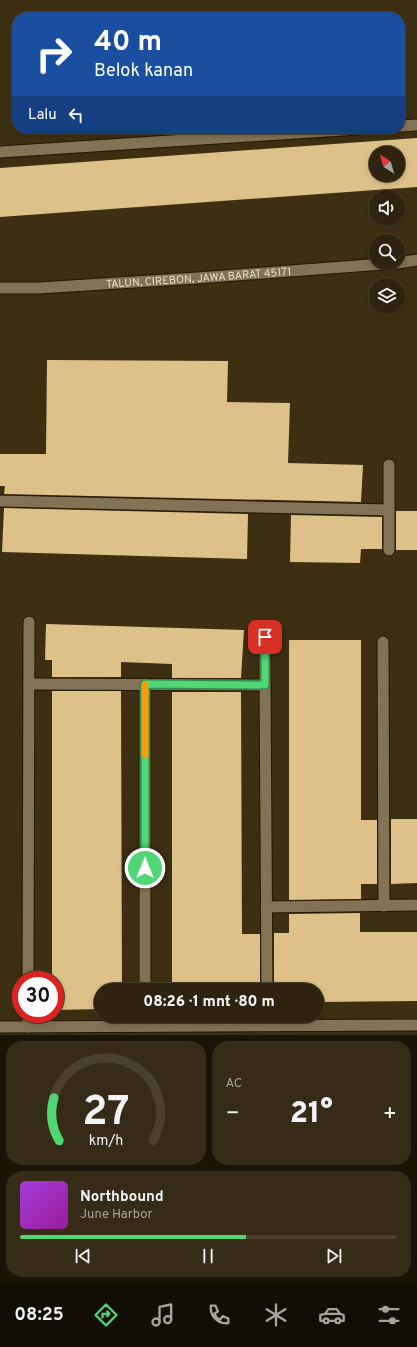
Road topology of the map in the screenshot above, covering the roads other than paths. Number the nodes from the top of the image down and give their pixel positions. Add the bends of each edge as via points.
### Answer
1 (405, 126) edge
2 (417, 126) edge
3 (280, 134) edge
4 (0, 152) edge
5 (417, 260) edge
6 (405, 262) edge
7 (369, 265) edge
8 (0, 288) edge
9 (389, 465) dead end
10 (0, 501) edge
11 (389, 510) junction
12 (389, 550) dead end
13 (29, 622) dead end
14 (265, 637) dead end
15 (383, 642) dead end
16 (29, 684) junction
17 (145, 684) junction
18 (265, 685) junction
19 (417, 905) edge
20 (384, 906) junction
21 (266, 907) junction
22 (28, 971) edge
23 (145, 983) edge
24 (267, 983) edge
25 (28, 1023) edge
26 (106, 1023) edge
27 (324, 1023) edge
28 (417, 1025) edge
29 (0, 1027) edge
30 (28, 1027) junction

1 - 2 street
3 - 4 street
5 - 6 street, TALUN, CIREBON, JAWA BARAT 45171
7 - 8 street, TALUN, CIREBON, JAWA BARAT 45171 via 205,278
9 - 11 street
10 - 11 street
11 - 12 street
13 - 16 street
14 - 18 street
15 - 20 street
16 - 17 street
16 - 22 street
17 - 18 street
17 - 23 street
18 - 21 street
19 - 20 street
20 - 21 street
21 - 24 street
25 - 30 street
26 - 30 street
27 - 28 street
29 - 30 street

